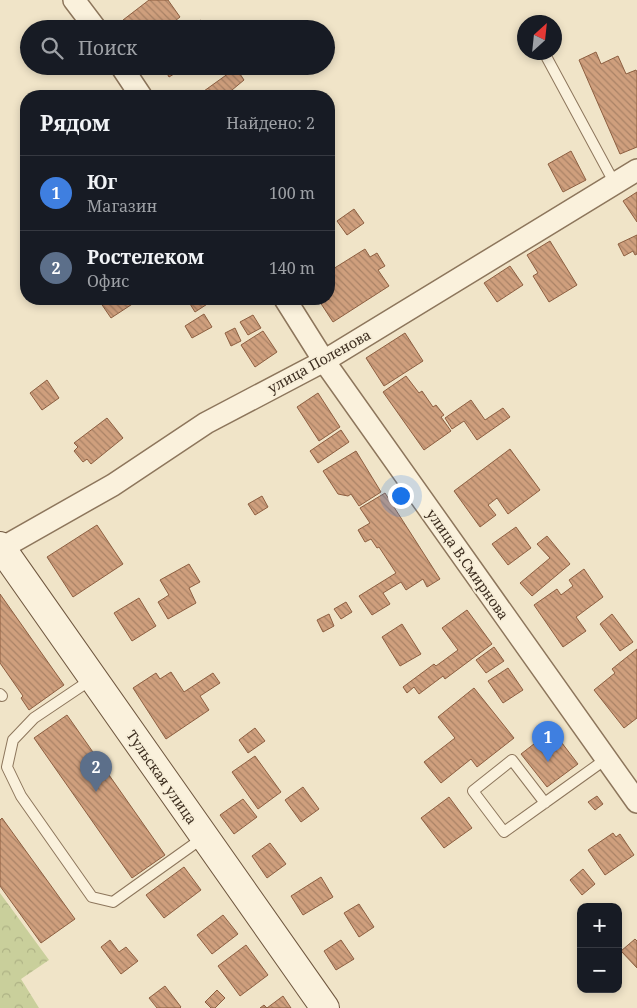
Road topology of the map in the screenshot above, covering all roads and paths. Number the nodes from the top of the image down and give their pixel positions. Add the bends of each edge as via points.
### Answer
1 (74, 0) edge
2 (89, 20) edge
3 (548, 60) edge
4 (127, 75) edge
5 (137, 90) edge
6 (637, 170) edge
7 (615, 184) junction
8 (289, 305) edge
9 (324, 361) junction
10 (0, 548) edge
11 (93, 679) junction
12 (606, 759) junction
13 (637, 802) edge
14 (545, 803) junction
15 (204, 837) junction
16 (325, 1008) edge

1 - 2 street
3 - 7 lane
4 - 5 street
6 - 7 street, улица Поленова
7 - 9 street, улица Поленова
8 - 9 street, улица В.Смирнова
9 - 10 street, улица Поленова via 206,423 113,485
9 - 12 street, улица В.Смирнова
10 - 11 main road, Тульская улица
11 - 15 main road, Тульская улица
11 - 15 lane via 34,718 13,740 7,767 21,796 87,890 92,897 113,902
12 - 13 street, улица В.Смирнова
12 - 14 lane
14 - 14 lane via 504,832 473,791 512,760
15 - 16 main road, Тульская улица

